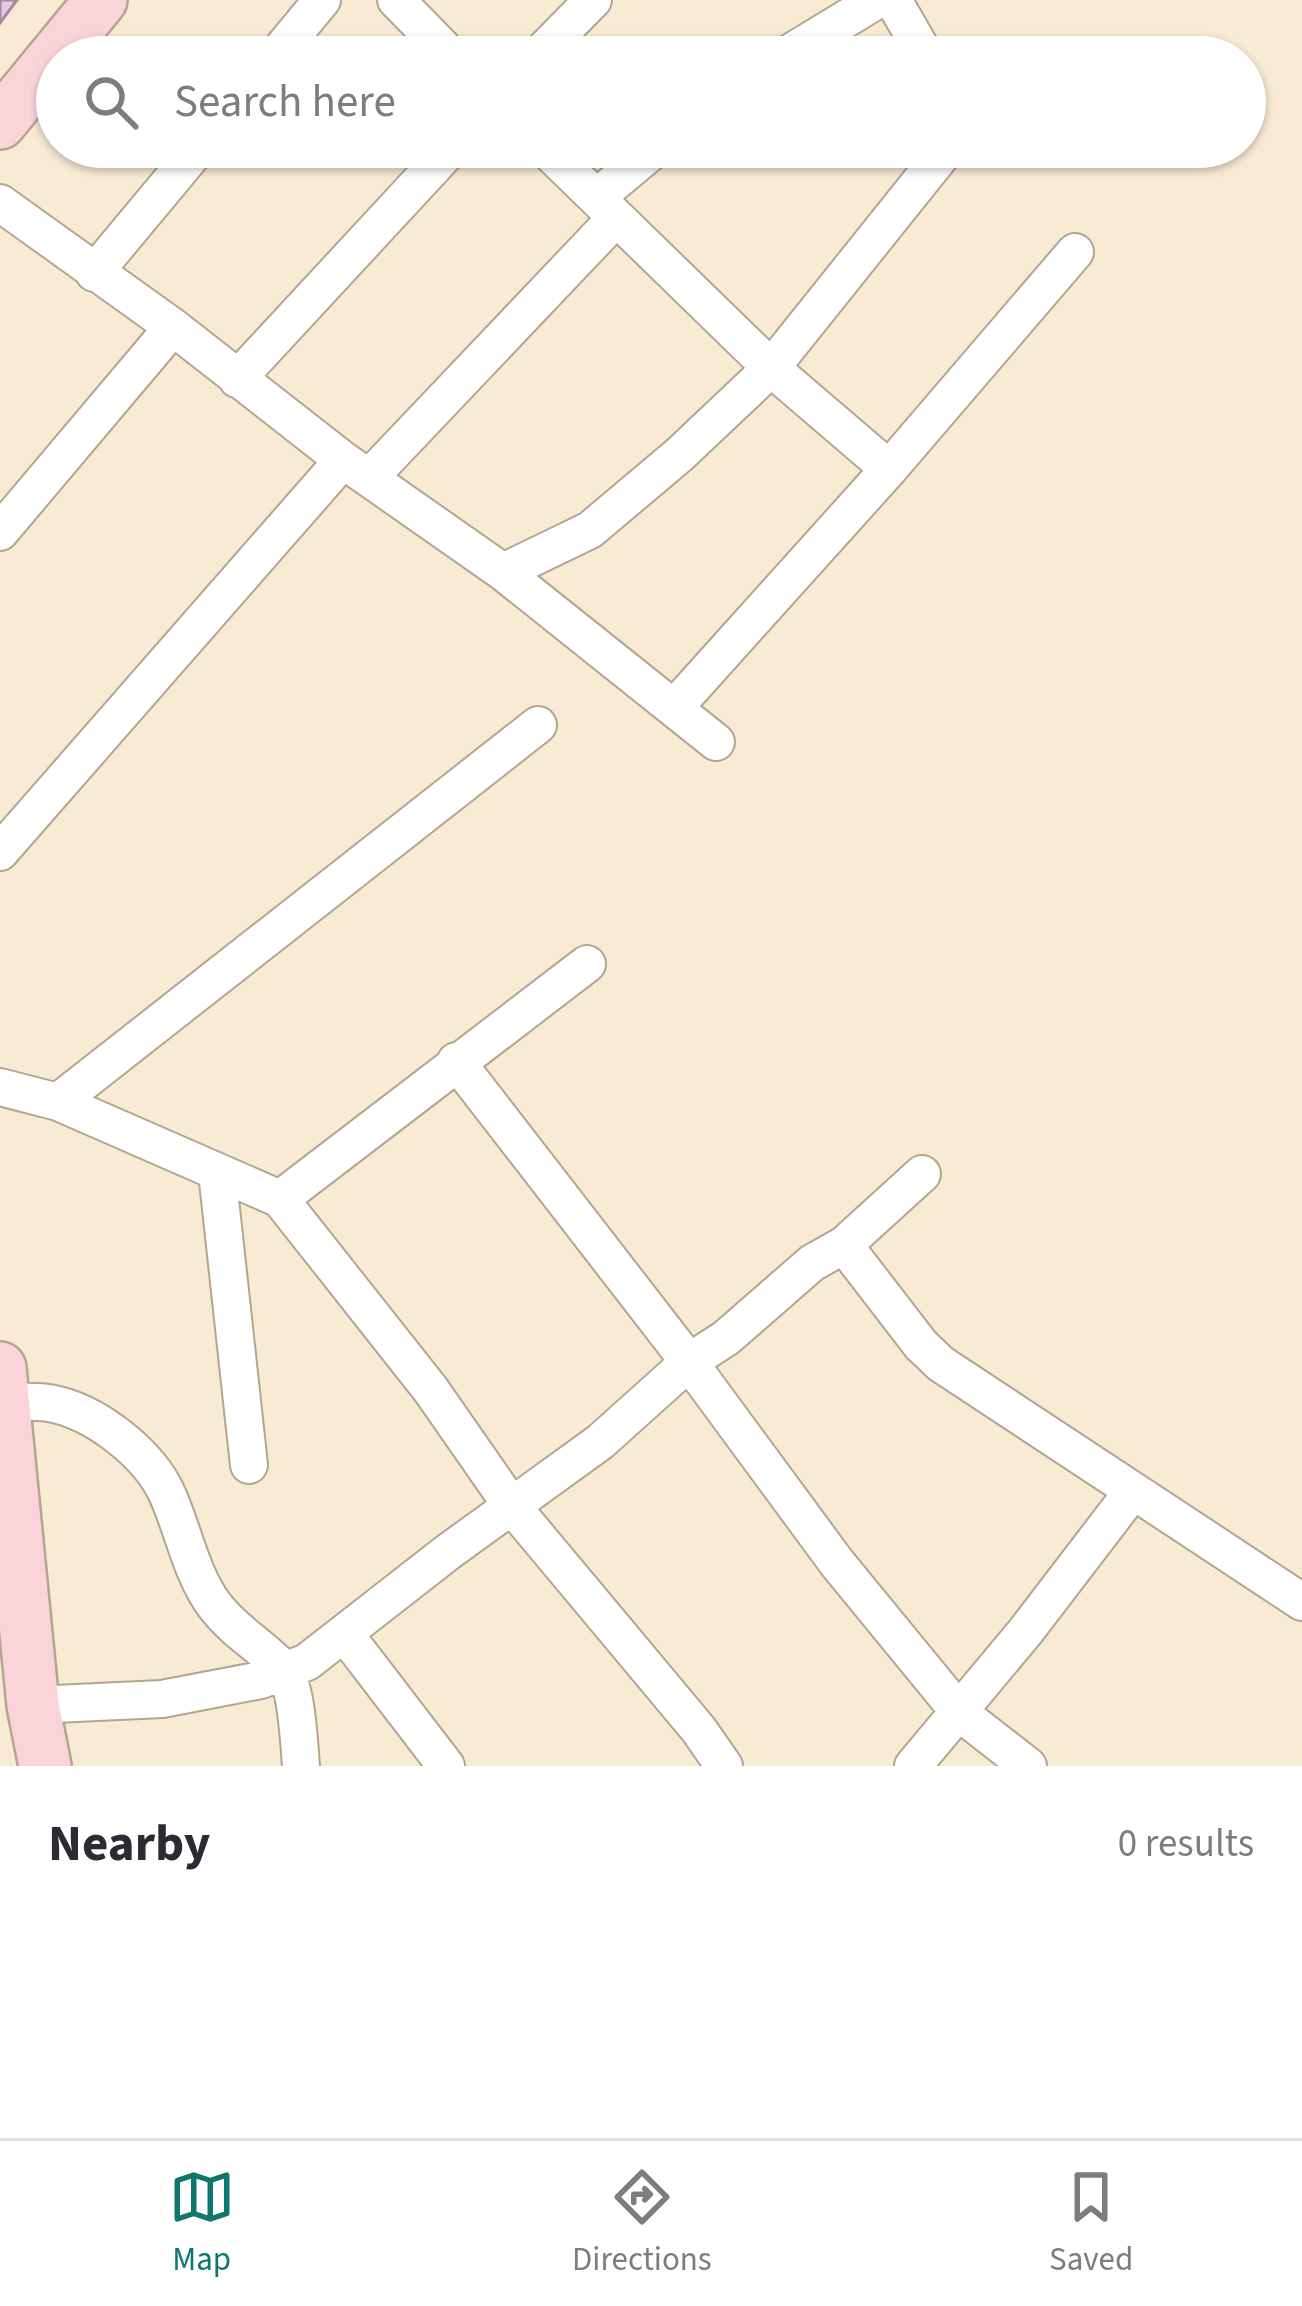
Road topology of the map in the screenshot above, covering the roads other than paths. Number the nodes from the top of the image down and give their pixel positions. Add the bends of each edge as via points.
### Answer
1 (101, 0) edge
2 (322, 0) edge
3 (396, 0) edge
4 (593, 0) edge
5 (877, 0) edge
6 (893, 0) edge
7 (71, 36) edge
8 (292, 36) edge
9 (431, 36) edge
10 (558, 36) edge
11 (817, 36) edge
12 (914, 36) edge
13 (36, 79) edge
14 (0, 123) edge
15 (182, 168) edge
16 (433, 168) edge
17 (565, 168) edge
18 (639, 168) edge
19 (931, 168) edge
20 (0, 203) edge
21 (606, 208) junction
22 (1075, 252) dead end
23 (94, 273) junction
24 (173, 327) junction
25 (771, 368) junction
26 (237, 379) junction
27 (356, 469) junction
28 (889, 470) junction
29 (0, 532) edge
30 (503, 572) junction
31 (674, 708) junction
32 (538, 724) dead end
33 (716, 742) dead end
34 (0, 852) edge
35 (587, 964) dead end
36 (456, 1061) junction
37 (0, 1088) edge
38 (58, 1102) junction
39 (217, 1172) junction
40 (922, 1174) dead end
41 (280, 1199) junction
42 (844, 1244) junction
43 (689, 1362) junction
44 (2, 1385) edge
45 (249, 1465) dead end
46 (1132, 1491) junction
47 (511, 1505) junction
48 (1302, 1602) edge
49 (344, 1633) junction
50 (286, 1671) junction
51 (33, 1705) junction
52 (960, 1713) junction
53 (45, 1766) edge
54 (301, 1766) edge
55 (446, 1766) edge
56 (724, 1766) edge
57 (913, 1766) edge
58 (1028, 1766) edge

1 - 7 main road
2 - 8 street
3 - 9 street
4 - 10 street
5 - 11 street
6 - 12 street
13 - 14 main road
15 - 23 street
16 - 26 street
17 - 21 street
18 - 21 street
19 - 25 street
20 - 23 street
21 - 25 street
21 - 27 street
22 - 28 street
23 - 24 street
24 - 26 street
24 - 29 street
25 - 28 street
25 - 30 street via 590,530
26 - 27 street
27 - 30 street
27 - 34 street
28 - 31 street
30 - 31 street
31 - 33 street
32 - 38 street
35 - 36 street
36 - 41 street
36 - 43 street
37 - 38 street
38 - 39 street
39 - 41 street
39 - 45 street
40 - 42 street
41 - 47 street
42 - 43 street
42 - 46 street via 940,1364
43 - 47 street via 600,1442
43 - 52 street
44 - 50 street via 74,1410 152,1468 213,1604
44 - 51 main road
46 - 48 street
46 - 52 street
47 - 49 street
47 - 56 street
49 - 50 street
49 - 55 street
50 - 51 street via 162,1699
50 - 54 street
51 - 53 main road
52 - 57 street
52 - 58 street

